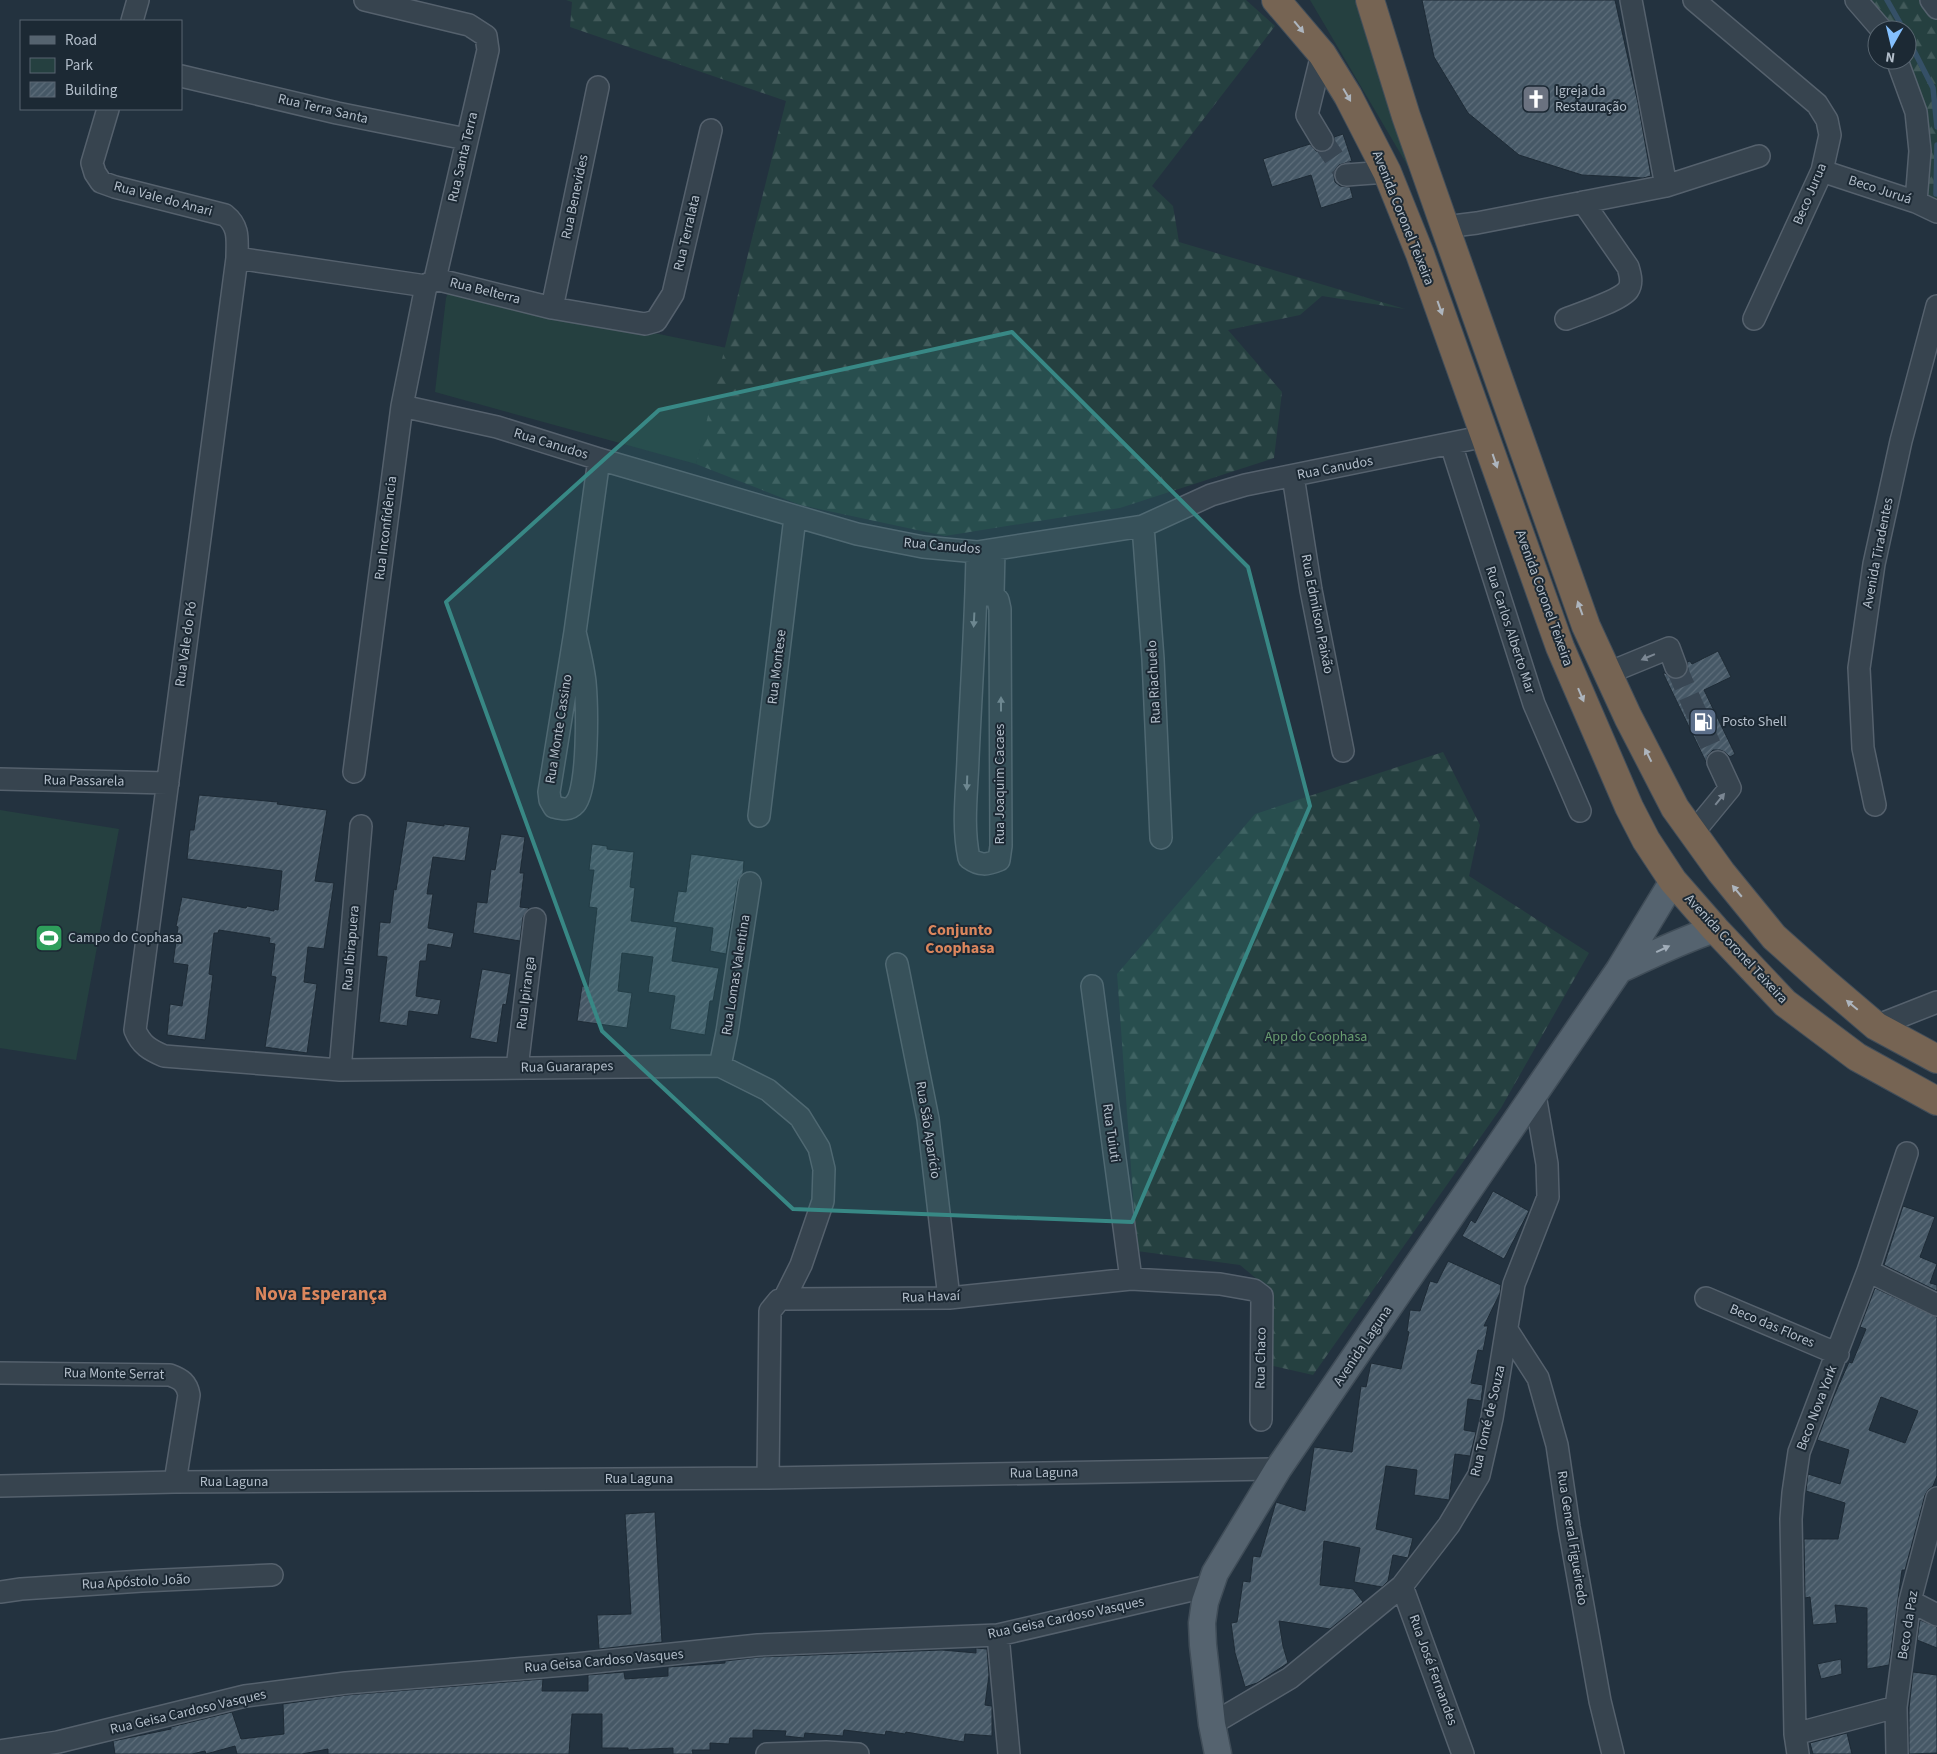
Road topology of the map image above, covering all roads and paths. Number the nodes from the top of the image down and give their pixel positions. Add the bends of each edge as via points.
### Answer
1 (138, 0) edge
2 (365, 0) edge
3 (1276, 0) edge
4 (1370, 0) edge
5 (1631, 0) edge
6 (1694, 0) edge
7 (1856, 0) edge
8 (1932, 0) edge
9 (1937, 8) edge
10 (132, 20) edge
11 (1873, 20) edge
12 (1322, 54) junction
13 (1901, 70) edge
14 (182, 76) edge
15 (598, 87) dead end
16 (108, 110) edge
17 (711, 130) dead end
18 (466, 139) junction
19 (1322, 140) tunnel mouth
20 (1759, 156) dead end
21 (1822, 171) junction
22 (1387, 172) junction
23 (1346, 175) dead end
24 (1666, 186) junction
25 (1583, 202) junction
26 (1916, 202) junction
27 (1937, 212) edge
28 (1445, 228) junction
29 (238, 258) junction
30 (430, 283) junction
31 (1937, 306) edge
32 (552, 308) junction
33 (1566, 319) dead end
34 (1754, 319) dead end
35 (645, 324) joint
36 (402, 406) junction
37 (1486, 436) junction
38 (1451, 444) junction
39 (599, 459) junction
40 (1293, 476) junction
41 (795, 517) junction
42 (1143, 526) junction
43 (986, 551) junction
44 (984, 595) junction
45 (575, 632) junction
46 (1676, 667) tunnel mouth
47 (1608, 673) junction
48 (1344, 751) dead end
49 (1718, 762) tunnel mouth
50 (354, 772) dead end
51 (0, 779) edge
52 (168, 783) junction
53 (1875, 805) dead end
54 (1580, 811) dead end
55 (759, 816) dead end
56 (360, 826) dead end
57 (1693, 833) junction
58 (1161, 838) dead end
59 (1673, 881) junction
60 (750, 883) dead end
61 (535, 919) dead end
62 (1716, 929) junction
63 (897, 964) dead end
64 (1619, 970) junction
65 (1092, 986) dead end
66 (1937, 1002) edge
67 (1876, 1026) junction
68 (135, 1030) joint
69 (1937, 1059) edge
70 (720, 1066) junction
71 (517, 1068) junction
72 (340, 1070) junction
73 (1535, 1095) junction
74 (1937, 1101) edge
75 (1907, 1153) dead end
76 (1868, 1271) junction
77 (1131, 1280) junction
78 (1262, 1296) joint
79 (949, 1298) junction
80 (1706, 1298) dead end
81 (784, 1299) junction
82 (1937, 1305) edge
83 (1507, 1330) junction
84 (1838, 1354) junction
85 (0, 1373) edge
86 (1261, 1420) dead end
87 (1278, 1469) junction
88 (768, 1478) junction
89 (176, 1482) junction
90 (0, 1486) edge
91 (1937, 1498) edge
92 (272, 1575) dead end
93 (1209, 1586) junction
94 (1402, 1586) junction
95 (0, 1592) edge
96 (1910, 1601) junction
97 (1937, 1615) edge
98 (998, 1635) junction
99 (1896, 1708) junction
100 (1212, 1724) junction
101 (1797, 1744) edge
102 (0, 1752) edge
103 (766, 1754) edge
104 (858, 1754) edge
105 (1009, 1754) edge
106 (1218, 1754) edge
107 (1460, 1754) edge
108 (1613, 1754) edge
109 (1897, 1754) edge

1 - 10 street
2 - 18 street, Rua Santa Terra via 469,24 486,36 488,50
3 -> 12 highway, Avenida Coronel Teixeira
4 - 28 highway
5 - 24 street
6 - 21 street, Beco Jurua via 1817,104 1830,136
7 - 11 street
8 - 9 street
12 - 19 street via 1307,115
12 -> 22 highway, Avenida Coronel Teixeira via 1348,96
13 - 26 street via 1916,112 1920,151
14 - 18 street, Rua Terra Santa
15 - 32 street, Rua Benevides
16 - 29 street, Rua Vale do Anari via 92,163 101,182 225,215 234,222 237,231
17 - 35 street, Rua Terralata via 673,294 656,320
18 - 30 street, Rua Santa Terra
20 - 24 street
21 - 26 street, Beco Juruá
21 - 34 street, Beco Jurua
22 - 23 street
22 -> 37 highway, Avenida Coronel Teixeira
24 - 25 street
25 - 28 street
25 - 33 street via 1628,267 1631,279 1629,290 1620,297
26 - 27 street, Beco Juruá
47 -> 28 highway via 1586,626
29 - 30 street, Rua Belterra
29 - 52 street, Rua Vale do Pó
30 - 32 street, Rua Belterra
30 - 36 street, Rua Inconfidência
31 - 53 street, Avenida Tiradentes via 1901,441 1874,564 1859,668 1863,748
32 - 35 street, Rua Belterra
36 - 39 street, Rua Canudos via 497,427
36 - 50 street, Rua Inconfidência
37 - 38 street, Rua Canudos
37 -> 59 highway, Avenida Coronel Teixeira via 1560,646 1630,807 1646,840
38 - 40 street, Rua Canudos
38 - 54 street, Rua Carlos Alberto Mar via 1534,704
39 - 41 street, Rua Canudos
39 - 45 street, Rua Monte Cassino
40 - 42 street, Rua Canudos via 1245,485 1211,496
40 - 48 street, Rua Edmilson Paixão via 1311,590
41 - 43 street, Rua Canudos via 904,543
41 - 55 street, Rua Montese
42 - 43 street, Rua Canudos
42 - 58 street, Rua Riachuelo
43 - 44 street, Rua Joaquim Cacaes
44 -> 44 street, Rua Joaquim Cacaes via 966,821 969,858 977,864 999,860 1001,846 1000,609 998,600
45 - 45 street, Rua Monte Cassino via 548,792 554,807 562,810 577,803 583,784 587,736 585,682
46 -> 47 street via 1669,648
57 -> 47 highway via 1671,800
57 -> 49 street via 1730,788
51 - 52 street, Rua Passarela
52 - 68 street, Rua Vale do Pó
56 - 72 street, Rua Ibirapuera
67 -> 57 highway via 1774,936
59 - 62 highway, Avenida Coronel Teixeira
59 - 64 main road, Avenida Laguna
60 - 70 street, Rua Lomas Valentina
61 - 71 street, Rua Ipiranga
64 -> 62 main road via 1669,946
62 - 74 highway, Avenida Coronel Teixeira via 1786,1003 1857,1057
63 - 79 street, Rua São Aparício via 928,1118
64 - 73 main road, Avenida Laguna
65 - 77 street, Rua Tuiuti
66 - 67 street
67 - 69 highway
68 - 72 street, Rua Guararapes via 138,1040 148,1049 164,1056
70 - 71 street, Rua Guararapes
70 - 81 street, Rua Guararapes via 768,1090 800,1117 819,1148 824,1170 823,1201 801,1266
71 - 72 street, Rua Guararapes
73 - 83 street, Rua Tomé de Souza via 1547,1164 1548,1197 1514,1284
73 - 87 main road, Avenida Laguna
75 - 76 street, Beco Nova York
76 - 82 street
76 - 84 street, Beco Nova York
77 - 78 street, Rua Havaí via 1220,1284 1254,1290
77 - 79 street, Rua Havaí
78 - 86 street, Rua Chaco
79 - 81 street, Rua Havaí
80 - 84 street, Beco das Flores
81 - 88 street via 770,1311
83 - 94 street, Rua Tomé de Souza via 1479,1475 1450,1526
83 - 108 street, Rua General Figueiredo via 1538,1378 1557,1445 1570,1536
84 - 101 street, Beco Nova York via 1799,1452 1793,1493
85 - 89 street, Rua Monte Serrat via 170,1374 180,1378 189,1395
87 - 88 street, Rua Laguna
87 - 93 main road, Avenida Laguna
88 - 89 street, Rua Laguna
89 - 90 street, Rua Laguna
91 - 96 street, Beco da Paz
92 - 95 street, Rua Apóstolo João
93 - 98 street, Rua Geisa Cardoso Vasques
93 - 100 main road, Avenida Laguna via 1203,1630
94 - 100 street, Rua Tomé de Souza via 1290,1678
94 - 107 street, Rua José Fernandes
96 - 97 street
96 - 99 street, Beco da Paz
98 - 102 street, Rua Geisa Cardoso Vasques via 758,1645 346,1683 245,1696 67,1740
98 - 105 street
99 - 101 street
99 - 109 street, Beco da Paz
100 - 106 main road, Avenida Laguna
103 - 104 street

